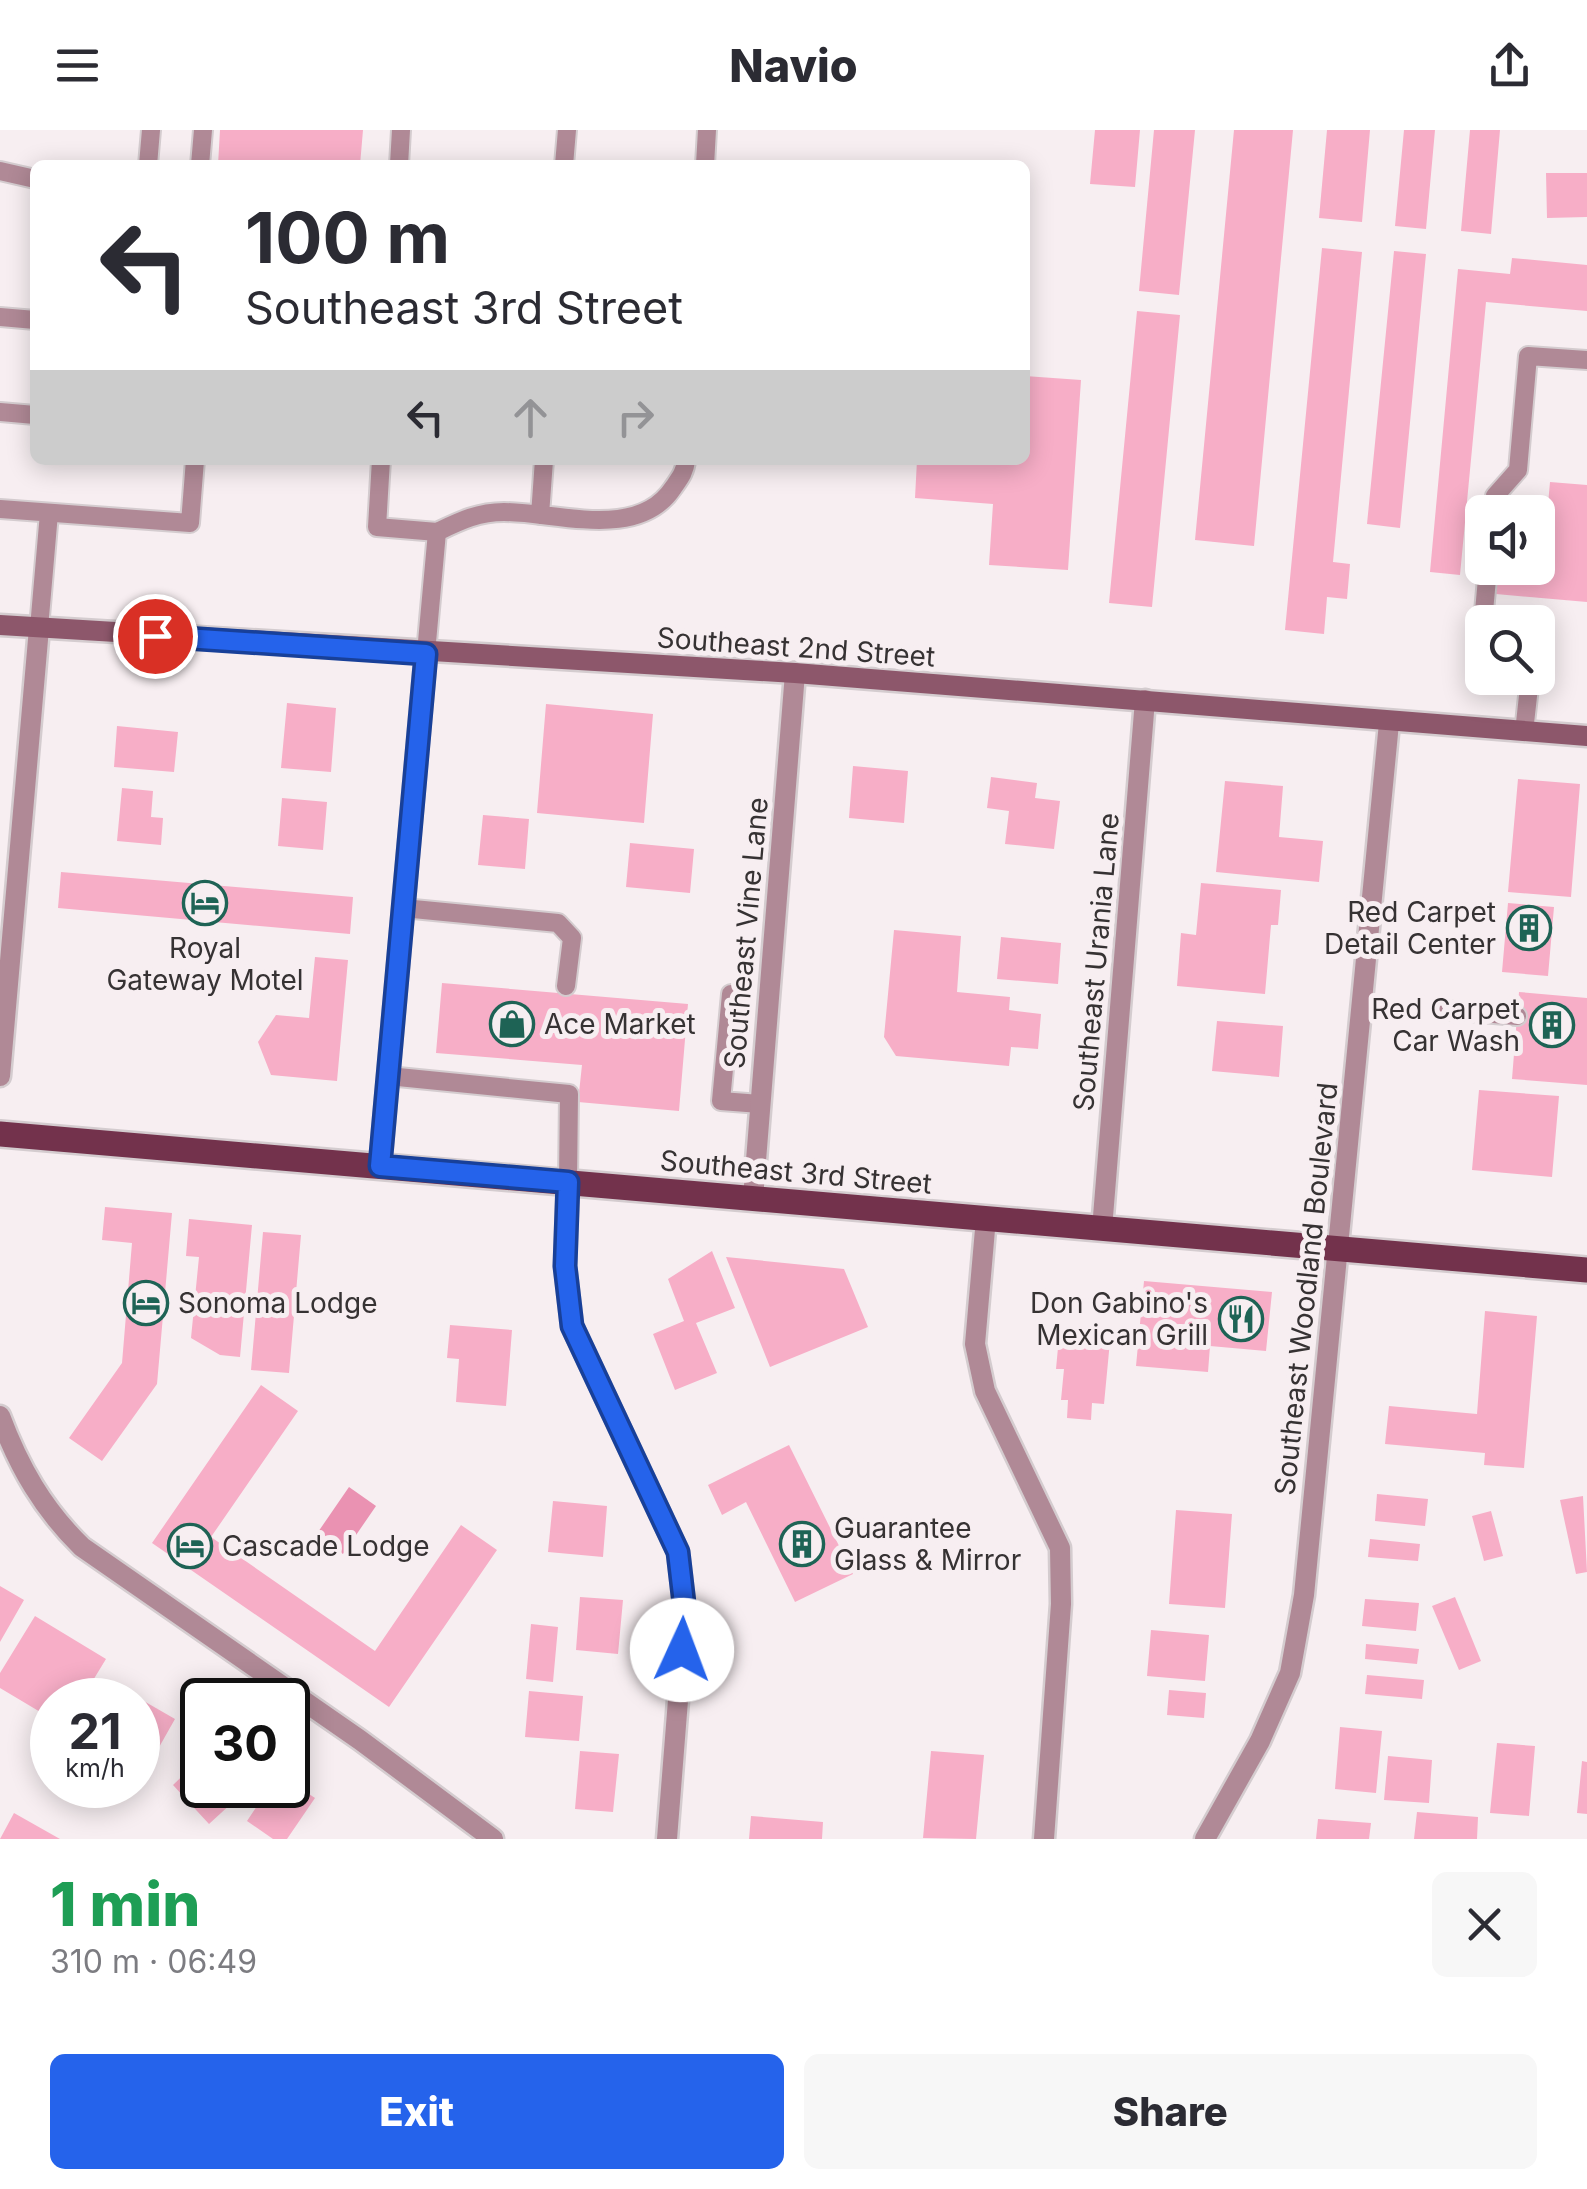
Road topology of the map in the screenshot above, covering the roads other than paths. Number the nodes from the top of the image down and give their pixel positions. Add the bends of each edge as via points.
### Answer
1 (151, 130) edge
2 (203, 130) edge
3 (402, 130) edge
4 (566, 130) edge
5 (707, 130) edge
6 (148, 160) edge
7 (200, 160) edge
8 (399, 160) edge
9 (564, 160) edge
10 (705, 160) edge
11 (0, 171) edge
12 (30, 178) edge
13 (0, 317) edge
14 (30, 320) edge
15 (1587, 360) edge
16 (0, 412) edge
17 (30, 415) edge
18 (195, 465) edge
19 (381, 465) edge
20 (544, 465) edge
21 (686, 465) edge
22 (1496, 495) edge
23 (0, 509) edge
24 (49, 513) junction
25 (540, 514) junction
26 (437, 532) junction
27 (0, 625) edge
28 (39, 628) junction
29 (426, 654) junction
30 (795, 673) junction
31 (1528, 695) edge
32 (1145, 700) junction
33 (1390, 723) junction
34 (1524, 732) junction
35 (1587, 736) edge
36 (403, 908) junction
37 (566, 986) dead end
38 (731, 994) dead end
39 (1448, 1010) dead end
40 (1517, 1016) dead end
41 (0, 1076) edge
42 (388, 1076) junction
43 (760, 1104) junction
44 (0, 1134) edge
45 (380, 1166) junction
46 (568, 1182) junction
47 (753, 1198) junction
48 (986, 1218) junction
49 (1102, 1229) junction
50 (1338, 1249) junction
51 (1587, 1270) edge
52 (0, 1416) edge
53 (493, 1839) edge
54 (667, 1839) edge
55 (1044, 1839) edge
56 (1205, 1839) edge

1 - 6 lane
2 - 7 lane
3 - 8 lane
4 - 9 lane
5 - 10 lane
11 - 12 lane
13 - 14 lane
15 - 22 lane via 1528,356 1518,470
16 - 17 lane
18 - 24 lane via 190,523
19 - 26 lane via 376,527
20 - 25 lane
21 - 25 lane via 667,497 644,512 613,520
23 - 24 lane
24 - 28 lane
25 - 26 lane via 474,514
26 - 29 lane
27 - 28 street, Southeast 2nd Street
28 - 29 street, Southeast 2nd Street
28 - 41 street
29 - 30 street, Southeast 2nd Street
29 - 36 street
30 - 32 street, Southeast 2nd Street
30 - 43 street, Southeast Vine Lane
31 - 34 lane
32 - 33 street, Southeast 2nd Street
32 - 49 street, Southeast Urania Lane
33 - 34 street, Southeast 2nd Street
33 - 50 street, Southeast Woodland Boulevard
34 - 35 street, Southeast 2nd Street
36 - 37 lane via 558,923 572,938
36 - 42 street
38 - 43 lane via 721,1101
39 - 40 lane
42 - 45 street
42 - 46 lane via 569,1094
43 - 47 street, Southeast Vine Lane
44 - 45 main road, Southeast 3rd Street
45 - 46 main road, Southeast 3rd Street
46 - 47 main road, Southeast 3rd Street
46 - 54 street via 565,1266 572,1326 678,1552 685,1612
47 - 48 main road, Southeast 3rd Street
48 - 49 main road, Southeast 3rd Street
48 - 55 street via 974,1344 985,1391 1060,1548
49 - 50 main road, Southeast 3rd Street
50 - 51 main road, Southeast 3rd Street
50 - 56 street, Southeast Woodland Boulevard via 1304,1595 1290,1673
52 - 53 street via 18,1464 82,1548

